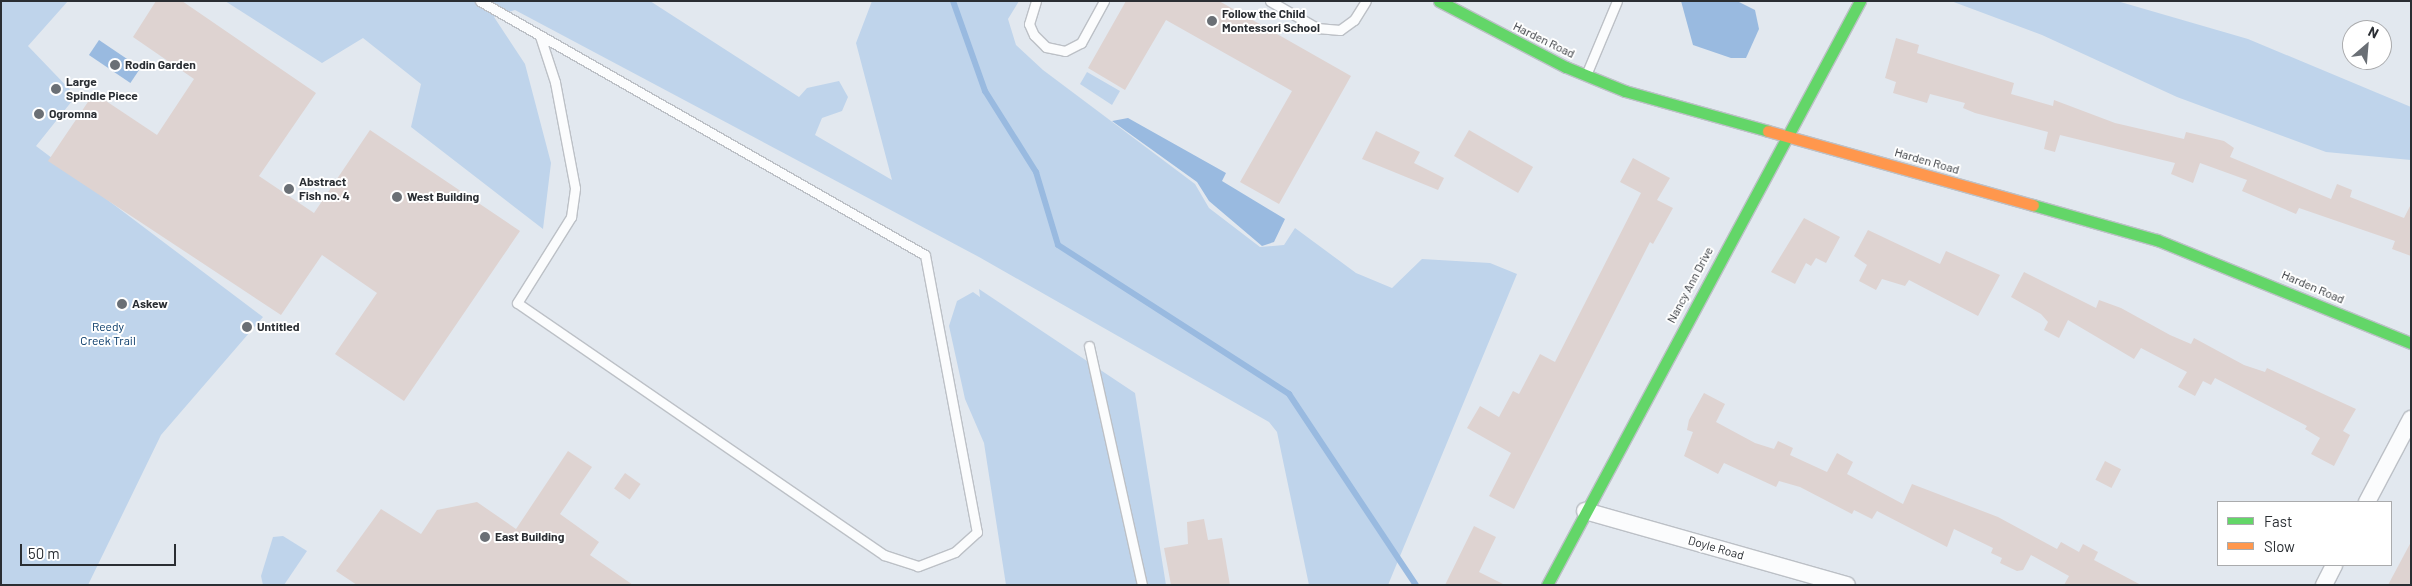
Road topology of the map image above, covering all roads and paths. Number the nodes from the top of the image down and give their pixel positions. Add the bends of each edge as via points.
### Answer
1 (480, 1) edge
2 (1036, 1) edge
3 (1104, 1) edge
4 (1270, 1) edge
5 (1366, 1) edge
6 (1439, 1) edge
7 (1617, 1) edge
8 (1860, 1) edge
9 (1454, 5) edge
10 (540, 36) junction
11 (1586, 75) junction
12 (1785, 135) junction
13 (2411, 343) edge
14 (1089, 346) dead end
15 (2411, 419) edge
16 (2368, 501) edge
17 (1585, 512) junction
18 (2334, 566) edge
19 (1142, 585) edge
20 (1547, 585) edge
21 (1847, 585) edge
22 (2324, 585) edge

1 - 10 lane
2 - 3 lane via 1029,24 1034,35 1046,47 1065,51 1081,43
4 - 5 lane via 1317,28 1340,30 1354,20
6 - 9 street, Harden Road
7 - 11 lane
8 - 12 street, Nancy Ann Drive
9 - 11 street, Harden Road
10 - 10 lane via 555,82 575,188 570,217 517,303 884,555 918,566 955,552 977,532 925,255
11 - 12 street, Harden Road via 1625,91
12 - 13 street, Harden Road via 2157,240
12 - 17 street, Nancy Ann Drive
14 - 19 lane
15 - 16 street
17 - 20 street, Nancy Ann Drive
17 - 21 street, Doyle Road
18 - 22 street

